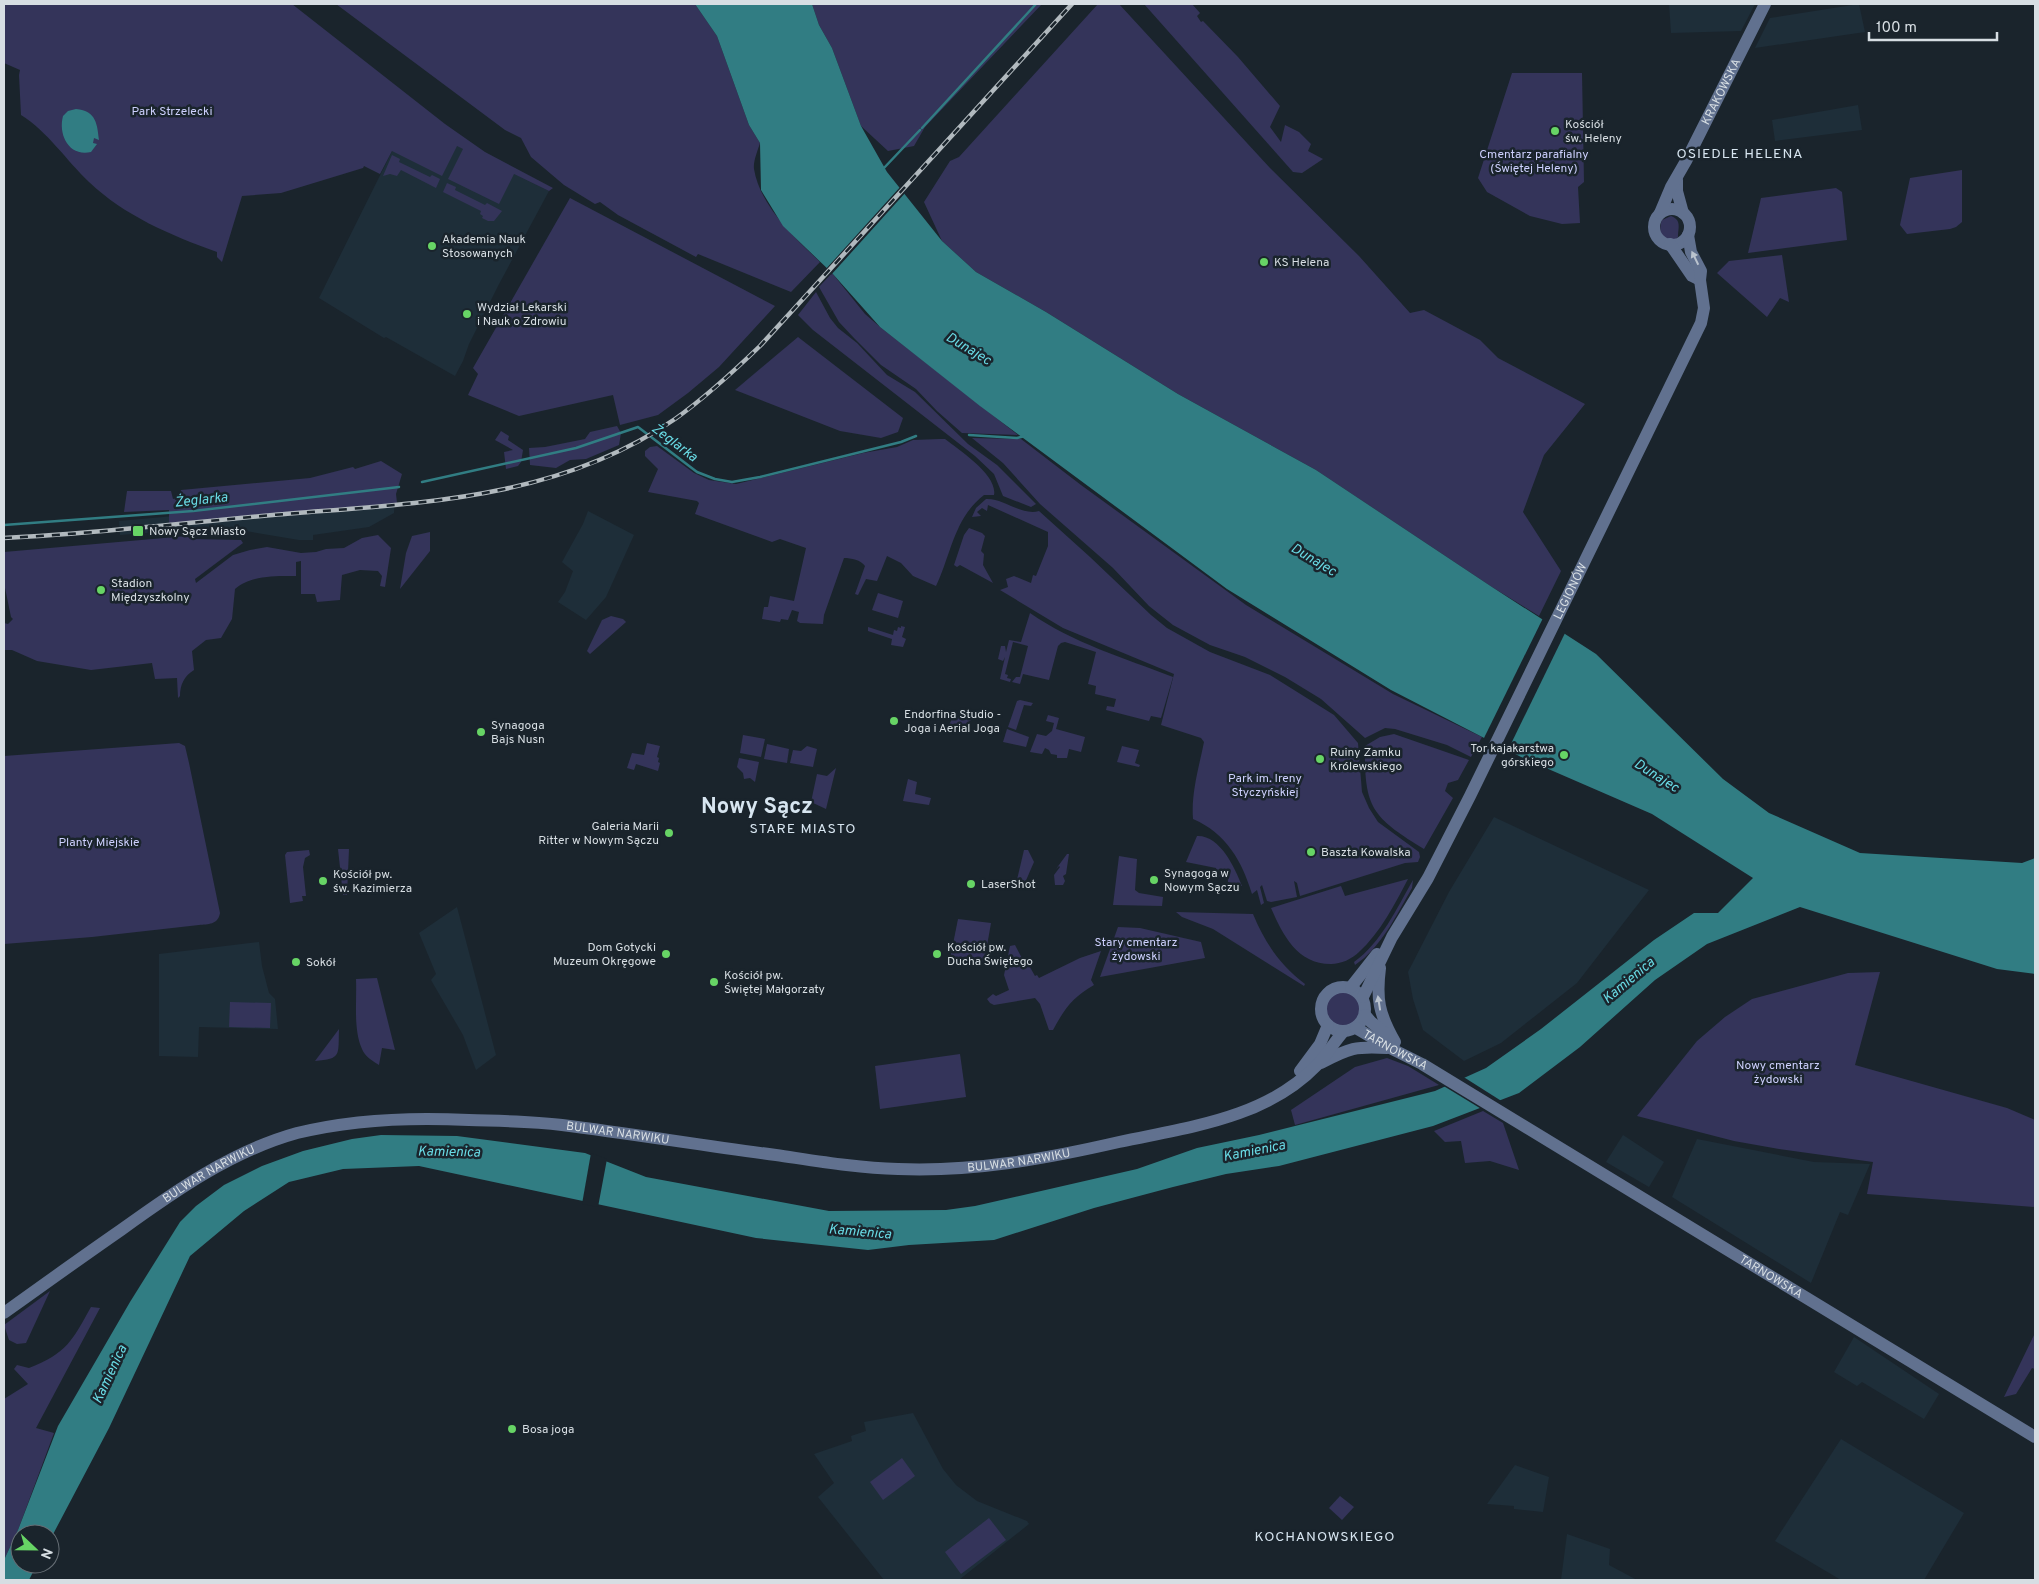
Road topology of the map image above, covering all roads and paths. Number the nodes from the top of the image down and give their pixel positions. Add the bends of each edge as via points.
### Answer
1 (1765, 4) edge
2 (1677, 180) junction
3 (1683, 213) junction
4 (1660, 214) junction
5 (1688, 235) junction
6 (1670, 244) junction
7 (1700, 280) junction
8 (1392, 937) junction
9 (1381, 961) junction
10 (1351, 987) junction
11 (1363, 998) junction
12 (1365, 1015) junction
13 (1328, 1025) junction
14 (1350, 1030) junction
15 (1392, 1045) junction
16 (1317, 1065) junction
17 (1273, 1099) junction
18 (4, 1313) edge
19 (2035, 1437) edge

1 - 2 main road, KRAKOWSKA
2 - 3 main road
2 - 4 main road, KRAKOWSKA
3 - 4 main road via 1669,209
3 - 5 main road via 1688,220
4 - 6 main road via 1655,222 1655,231 1659,239
5 - 6 main road via 1680,242
7 -> 5 main road via 1701,271 1691,252
6 - 7 main road via 1692,276
7 - 8 main road, LEGIONÓW via 1704,301 1701,323 1470,796 1428,878
8 - 9 main road, LEGIONÓW
8 - 10 main road, LEGIONÓW
9 - 11 main road, LEGIONÓW
15 -> 9 main road via 1378,1005
10 - 11 main road
10 - 13 main road via 1336,988 1323,999 1322,1017
11 - 12 main road
12 - 14 main road via 1360,1024
12 - 15 main road, TARNOWSKA
13 - 14 main road via 1337,1030
13 - 17 main road, BULWAR NARWIKU via 1311,1058
14 - 15 main road, TARNOWSKA
14 - 16 main road, BULWAR NARWIKU
15 - 16 main road via 1350,1049
15 - 19 main road, TARNOWSKA
16 - 17 main road, BULWAR NARWIKU
17 - 18 main road, BULWAR NARWIKU via 1216,1120 1054,1157 1000,1166 948,1169 868,1168 542,1123 420,1118 382,1119 329,1127 295,1134 254,1149 195,1178

